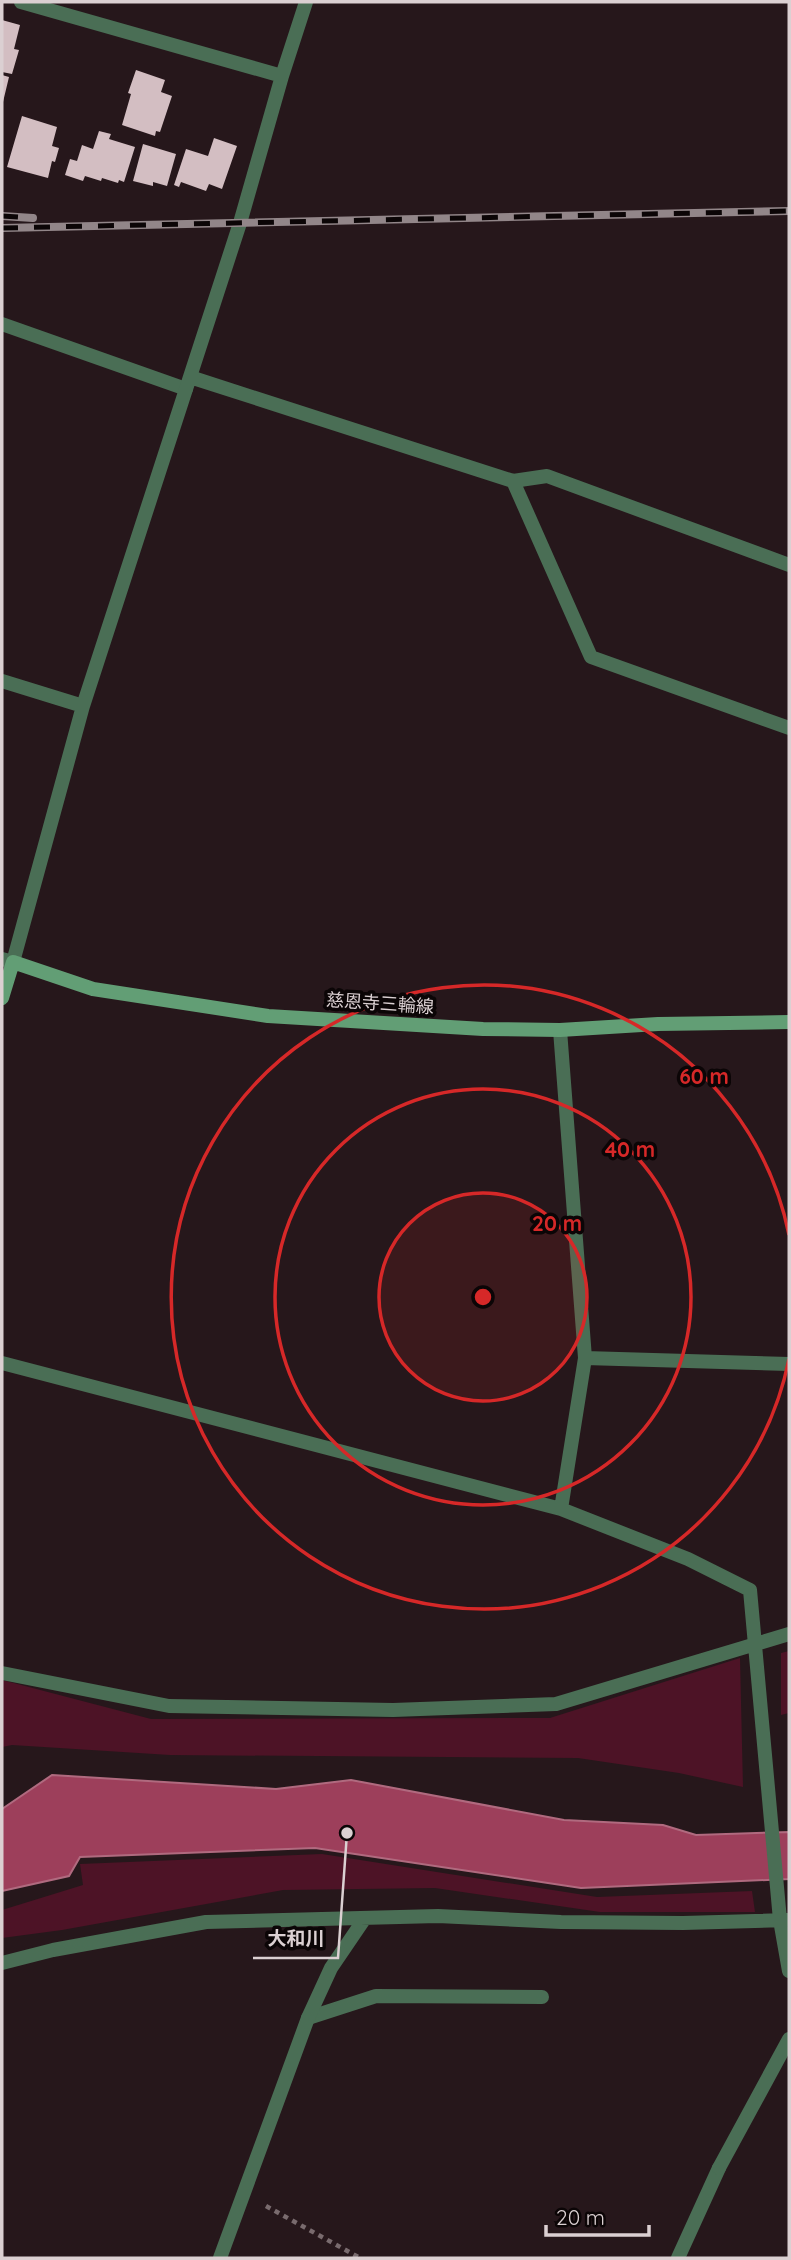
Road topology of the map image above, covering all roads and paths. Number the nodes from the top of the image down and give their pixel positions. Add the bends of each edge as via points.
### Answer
1 (21, 2) edge
2 (306, 2) edge
3 (282, 76) junction
4 (2, 324) edge
5 (188, 383) junction
6 (513, 481) junction
7 (789, 565) edge
8 (2, 681) edge
9 (83, 706) junction
10 (789, 728) edge
11 (7, 960) edge
12 (2, 998) edge
13 (789, 1022) edge
14 (560, 1030) junction
15 (585, 1358) junction
16 (2, 1363) edge
17 (789, 1364) edge
18 (561, 1509) junction
19 (789, 1634) edge
20 (757, 1644) junction
21 (2, 1673) edge
22 (365, 1918) junction
23 (785, 1920) edge
24 (2, 1964) edge
25 (789, 1971) edge
26 (542, 1997) dead end
27 (308, 2018) junction
28 (789, 2039) edge
29 (243, 2194) junction
30 (220, 2258) edge
31 (360, 2258) edge
32 (678, 2258) edge

1 - 3 street
2 - 3 street
3 - 5 street
4 - 5 street
5 - 6 street
5 - 9 street
6 - 7 street via 547,476
6 - 10 street via 591,657
8 - 9 street
9 - 11 street
11 - 12 main road
11 - 14 main road, 慈恩寺三輪線 via 93,989 268,1016
13 - 14 main road, 慈恩寺三輪線
14 - 15 street
15 - 17 street
15 - 18 street
16 - 18 street
18 - 20 street via 688,1559 750,1590
19 - 20 street
20 - 21 street via 556,1704 393,1710 169,1706
20 - 23 street via 778,1889
22 - 23 street
22 - 24 street via 205,1922
22 - 27 street via 331,1968
23 - 25 street
26 - 27 street via 376,1996
27 - 29 street
28 - 32 street via 719,2168
29 - 30 street
29 - 31 path

